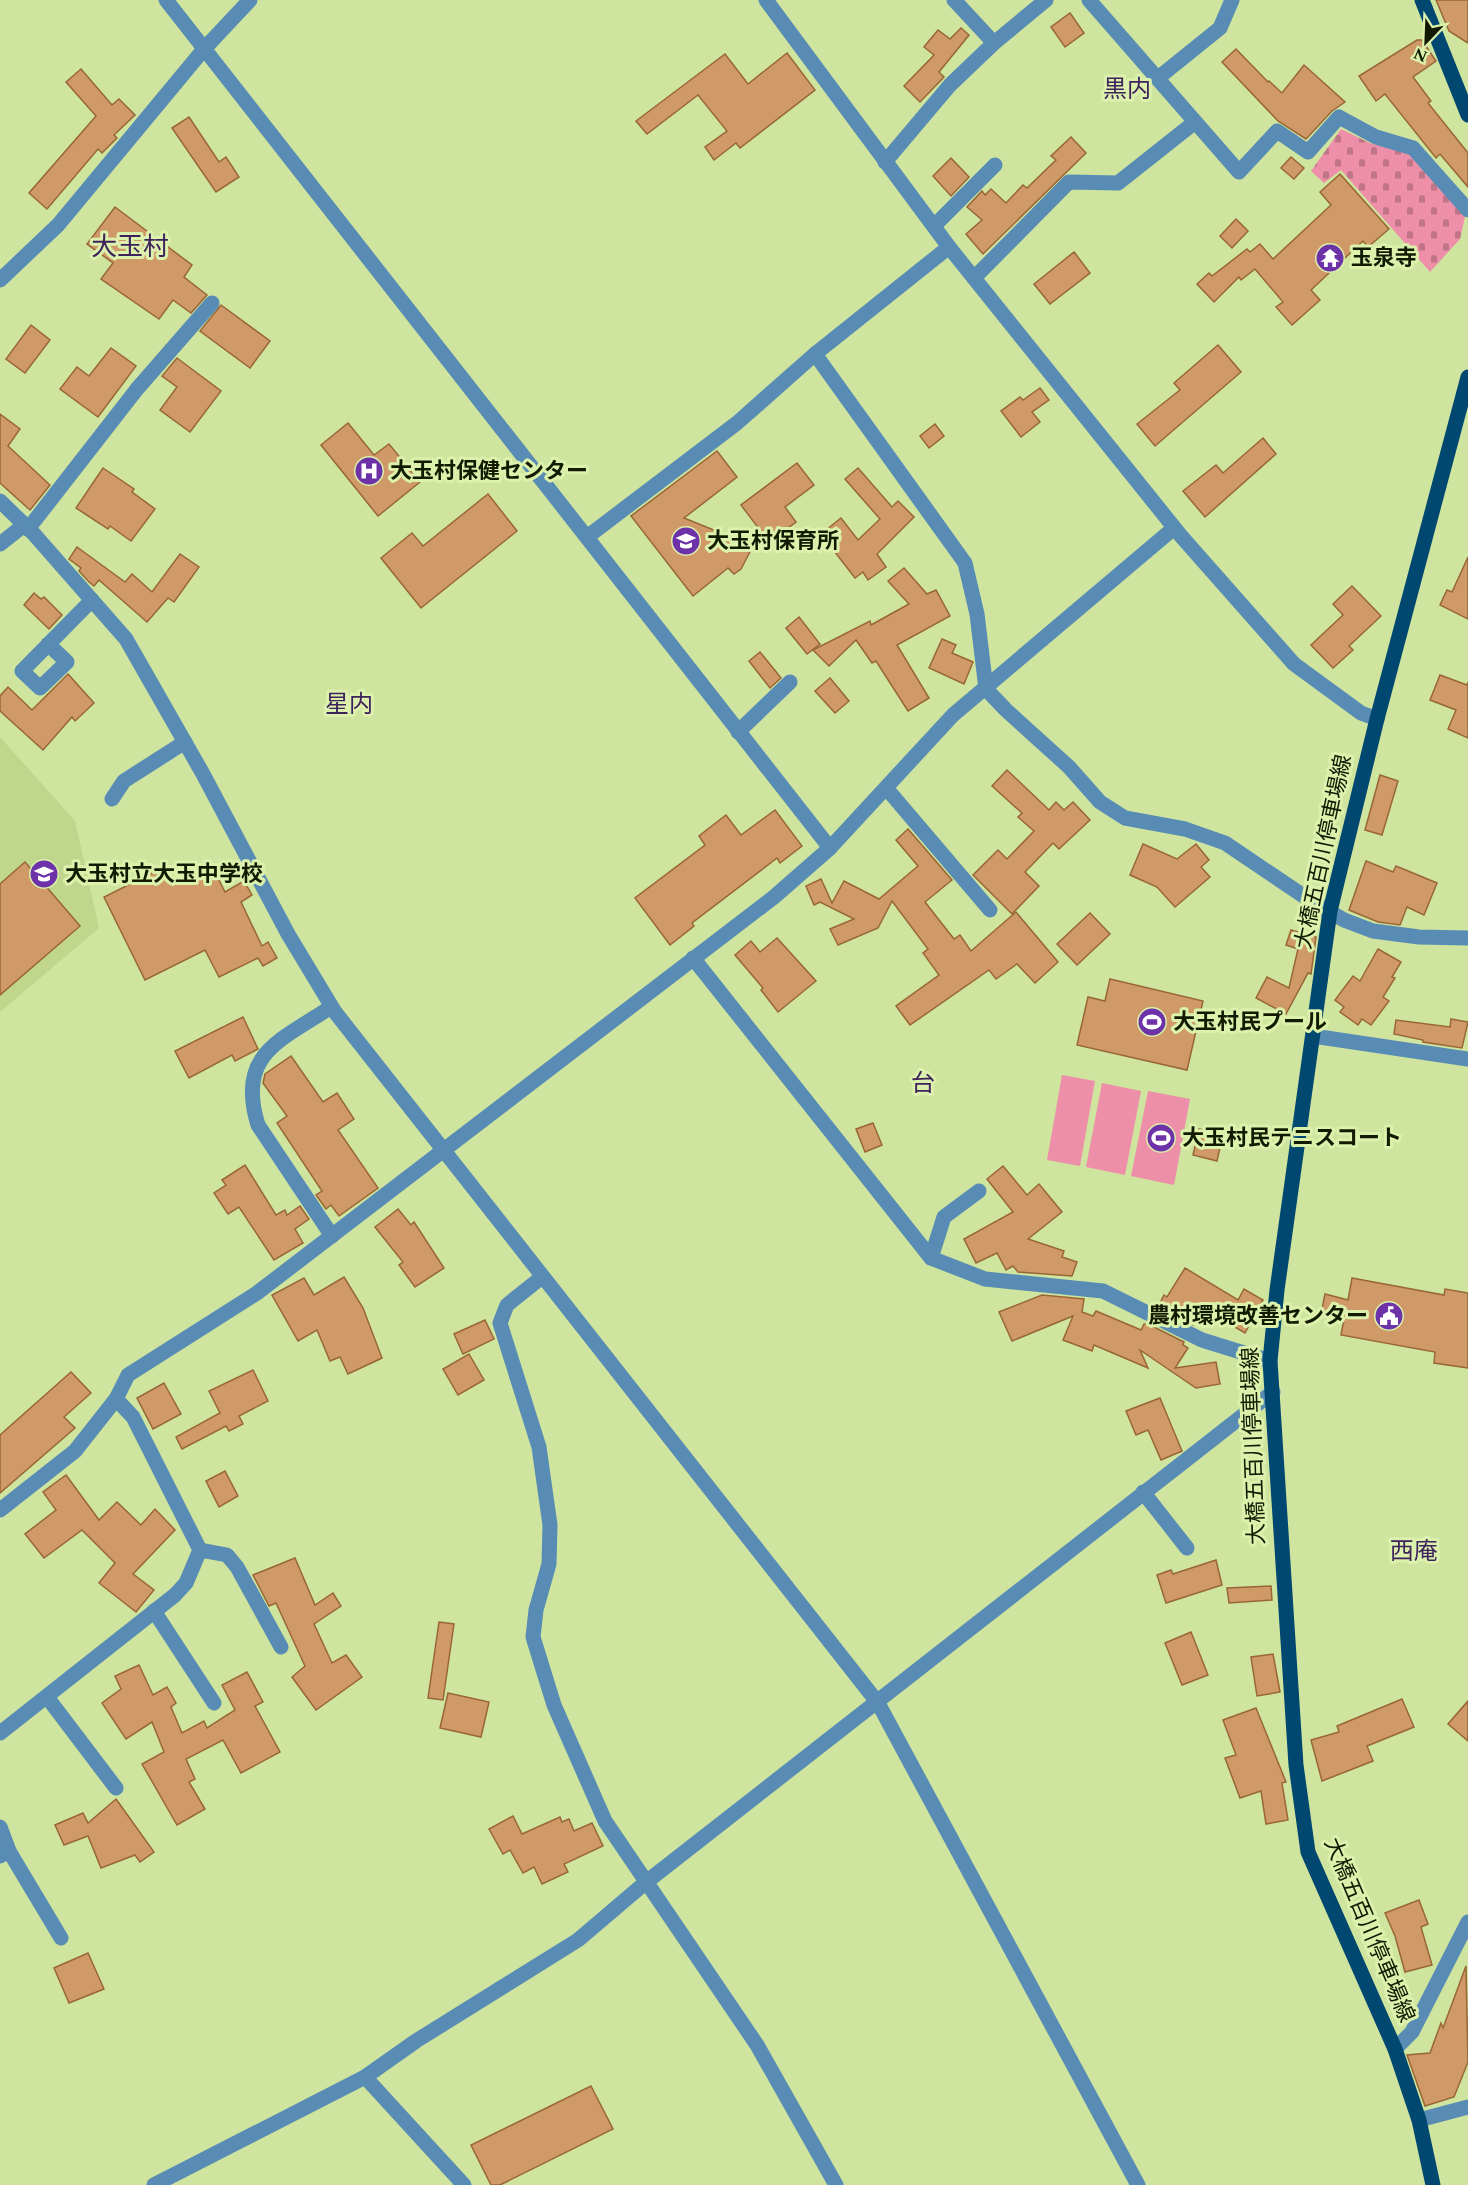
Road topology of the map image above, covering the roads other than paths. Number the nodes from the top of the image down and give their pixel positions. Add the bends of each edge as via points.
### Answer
1 (166, 0) edge
2 (250, 0) edge
3 (766, 0) edge
4 (954, 0) edge
5 (1046, 0) edge
6 (1089, 0) edge
7 (1232, 0) edge
8 (1422, 0) edge
9 (994, 43) junction
10 (204, 49) junction
11 (1158, 78) junction
12 (1468, 115) edge
13 (1196, 122) junction
14 (885, 162) junction
15 (995, 165) dead end
16 (1468, 210) edge
17 (934, 226) junction
18 (949, 247) junction
19 (975, 277) junction
20 (0, 280) edge
21 (212, 303) dead end
22 (815, 354) junction
23 (1468, 377) edge
24 (0, 501) edge
25 (26, 527) junction
26 (1174, 528) junction
27 (587, 537) junction
28 (0, 544) edge
29 (92, 600) junction
30 (48, 644) dead end
31 (790, 682) dead end
32 (986, 689) junction
33 (1377, 719) junction
34 (738, 732) junction
35 (185, 742) junction
36 (887, 789) junction
37 (112, 799) dead end
38 (830, 848) junction
39 (990, 910) dead end
40 (1330, 911) junction
41 (1468, 938) edge
42 (693, 958) junction
43 (331, 1007) junction
44 (1313, 1036) junction
45 (1468, 1059) edge
46 (443, 1152) junction
47 (979, 1191) dead end
48 (332, 1236) junction
49 (931, 1258) junction
50 (542, 1277) junction
51 (1270, 1361) junction
52 (1273, 1392) junction
53 (116, 1399) junction
54 (1143, 1492) junction
55 (1, 1506) edge
56 (1187, 1548) dead end
57 (200, 1550) junction
58 (154, 1611) junction
59 (281, 1647) dead end
60 (47, 1697) junction
61 (214, 1703) dead end
62 (878, 1703) junction
63 (0, 1733) edge
64 (117, 1788) dead end
65 (0, 1827) edge
66 (4, 1853) edge
67 (645, 1883) junction
68 (1468, 1922) edge
69 (61, 1938) dead end
70 (1395, 2049) junction
71 (365, 2077) junction
72 (1468, 2107) edge
73 (1419, 2120) junction
74 (154, 2185) edge
75 (464, 2185) edge
76 (836, 2185) edge
77 (1138, 2185) edge
78 (1433, 2185) edge

1 - 10 street
2 - 10 street
3 - 14 street
4 - 9 street
5 - 9 street
6 - 11 street
7 - 11 street via 1220,28
8 - 12 main road
9 - 14 street via 950,85
10 - 20 street via 58,225
10 - 27 street
11 - 13 street
13 - 16 street via 1239,172 1276,131 1308,152 1339,117 1376,137 1413,148
13 - 19 street via 1118,183 1069,182
14 - 17 street
15 - 17 street
17 - 18 street
18 - 19 street
18 - 22 street
19 - 26 street
21 - 25 street
22 - 27 street via 737,423
22 - 32 street via 965,563 977,614
23 - 33 main road, 大橋五百川停車場線
24 - 25 street
25 - 28 street
25 - 29 street
26 - 32 street
26 - 33 street via 1294,664 1360,713
27 - 34 street
29 - 30 street
29 - 35 street via 126,639
31 - 34 street
32 - 36 street via 953,715
32 - 40 street via 1101,802 1125,818 1185,829 1225,843
33 - 40 main road, 大橋五百川停車場線
34 - 38 street
35 - 37 street via 124,781
35 - 43 street
36 - 38 street
36 - 39 street
38 - 42 street via 774,897
40 - 41 street via 1373,931
40 - 44 main road, 大橋五百川停車場線
42 - 46 street
42 - 49 street
43 - 46 street
43 - 48 street via 269,1049 256,1065 252,1105 258,1125
44 - 45 street
44 - 51 main road, 大橋五百川停車場線
46 - 48 street
46 - 50 street
47 - 49 street via 944,1217
48 - 53 street via 257,1293 128,1375
49 - 51 street via 985,1279 1103,1291 1202,1340
50 - 62 street
50 - 67 street via 507,1305 500,1323 539,1447 550,1525 549,1564 533,1637 554,1705 605,1821
51 - 52 main road, 大橋五百川停車場線
52 - 54 street
52 - 70 main road, 大橋五百川停車場線 via 1296,1765 1308,1852
53 - 55 street via 75,1451
53 - 57 street via 133,1417
54 - 56 street
54 - 62 street
57 - 58 street via 186,1583
57 - 59 street via 227,1556
58 - 60 street
58 - 61 street
60 - 63 street
60 - 64 street
62 - 67 street
62 - 77 street
65 - 66 street
66 - 69 street
67 - 71 street via 578,1941 416,2040
67 - 76 street via 757,2045
68 - 70 street via 1413,2032
70 - 73 main road, 大橋五百川停車場線
71 - 74 street
71 - 75 street
72 - 73 street
73 - 78 main road, 大橋五百川停車場線

